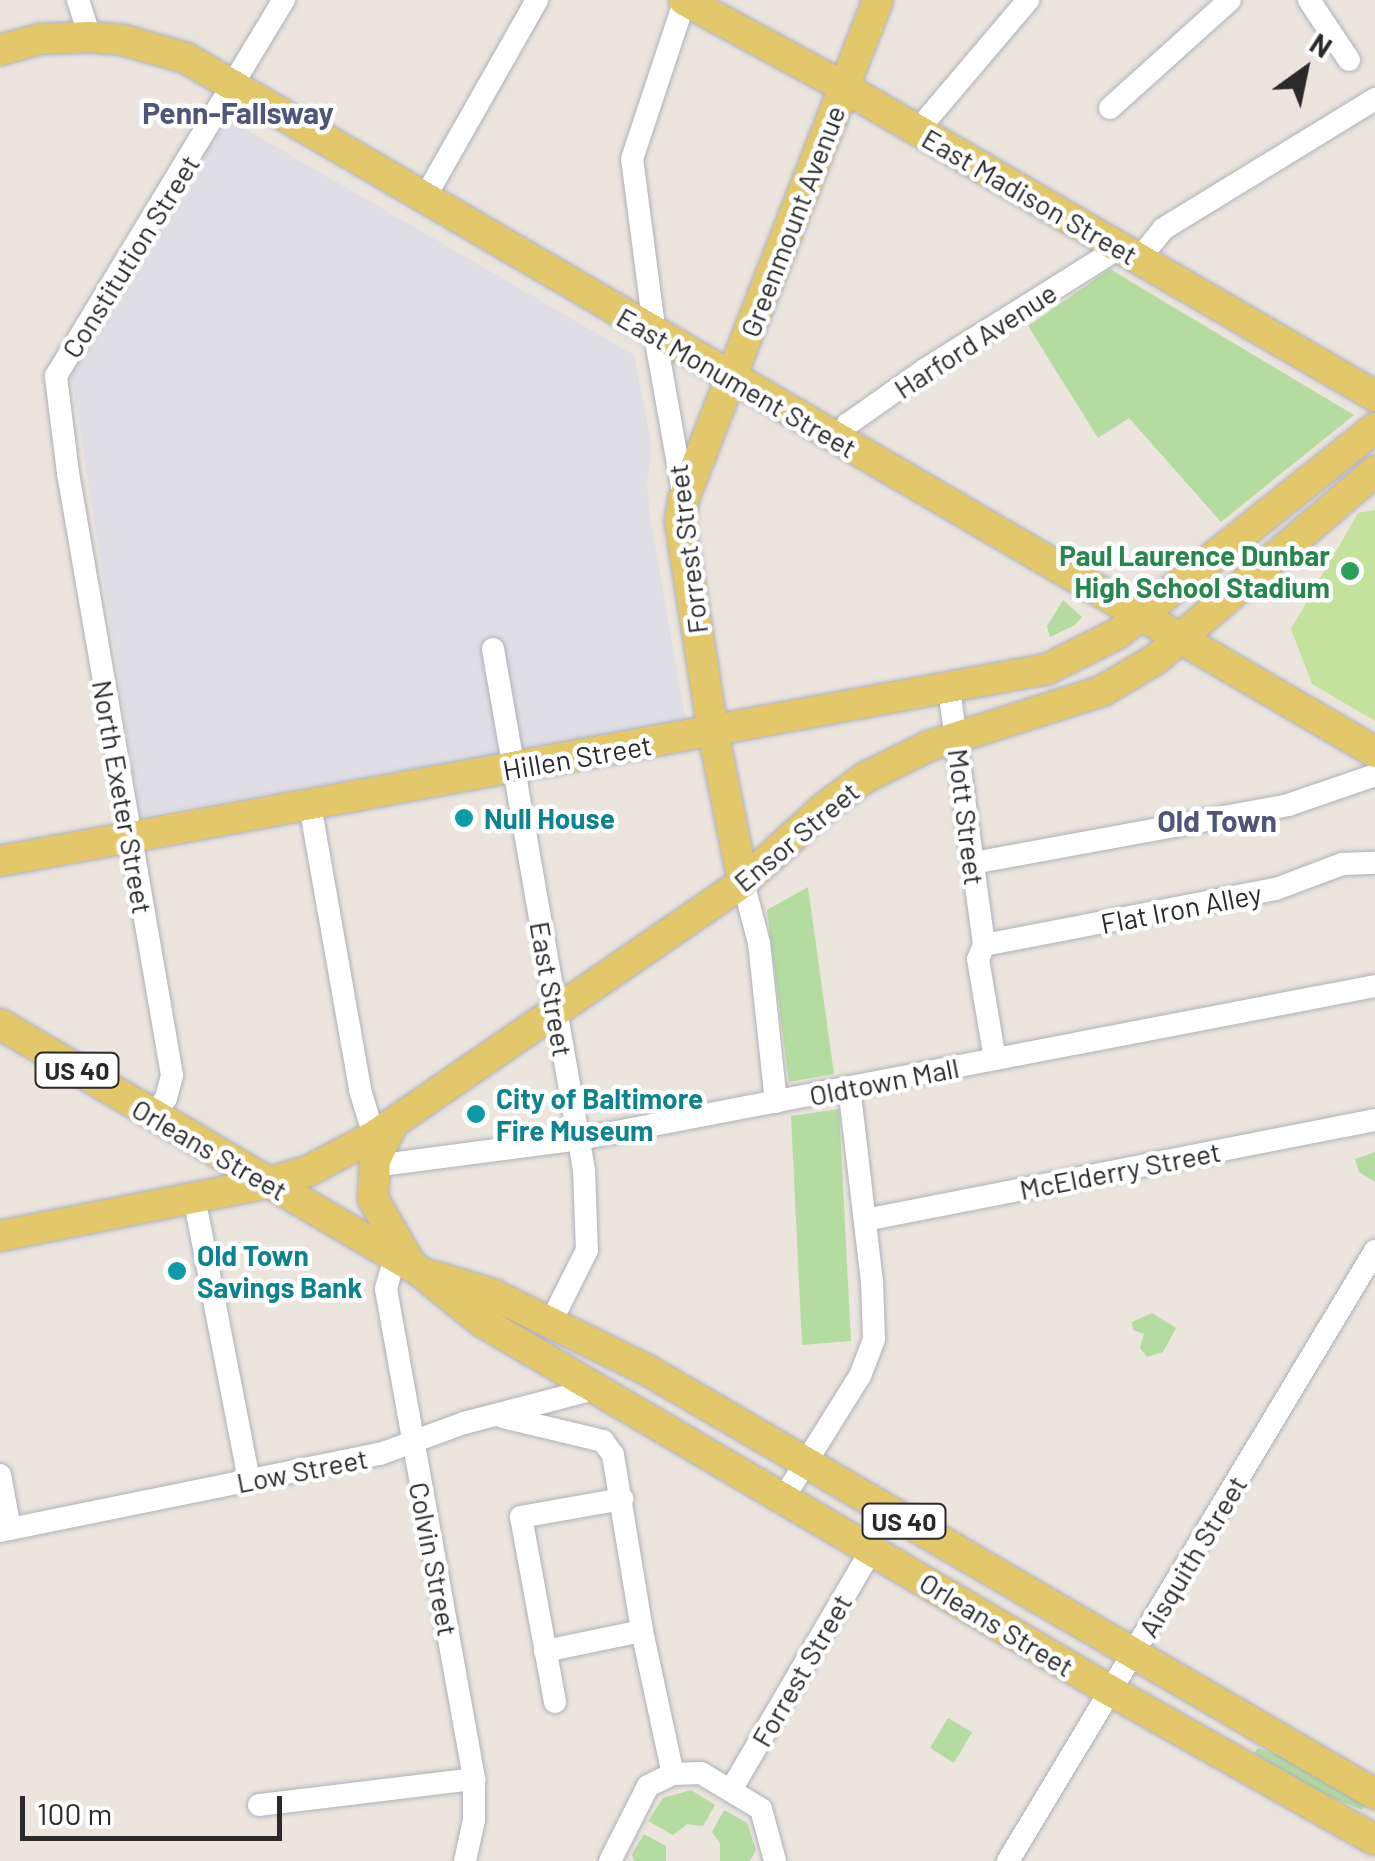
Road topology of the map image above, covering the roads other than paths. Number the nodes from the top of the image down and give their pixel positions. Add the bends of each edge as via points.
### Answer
1 (78, 0) edge
2 (284, 0) edge
3 (538, 0) edge
4 (685, 0) edge
5 (878, 0) edge
6 (1028, 0) edge
7 (1230, 0) edge
8 (1309, 0) edge
9 (90, 37) junction
10 (0, 50) edge
11 (1348, 60) dead end
12 (232, 86) junction
13 (844, 89) junction
14 (1375, 99) edge
15 (1110, 108) dead end
16 (918, 131) junction
17 (424, 199) junction
18 (1130, 254) junction
19 (655, 334) junction
20 (731, 378) junction
21 (1375, 396) edge
22 (1375, 428) edge
23 (838, 441) junction
24 (1375, 471) edge
25 (68, 473) joint
26 (684, 498) junction
27 (1141, 616) junction
28 (1179, 638) junction
29 (492, 649) dead end
30 (949, 689) junction
31 (713, 732) junction
32 (957, 736) junction
33 (1375, 752) edge
34 (514, 768) junction
35 (1375, 775) edge
36 (310, 806) junction
37 (130, 838) junction
38 (0, 862) edge
39 (973, 863) junction
40 (1375, 863) edge
41 (743, 882) junction
42 (984, 944) junction
43 (1375, 986) edge
44 (556, 1013) junction
45 (0, 1024) edge
46 (996, 1059) junction
47 (849, 1087) junction
48 (776, 1102) junction
49 (154, 1116) junction
50 (1375, 1120) edge
51 (383, 1131) junction
52 (580, 1139) junction
53 (390, 1164) dead end
54 (268, 1183) junction
55 (194, 1198) junction
56 (864, 1220) junction
57 (0, 1236) edge
58 (1375, 1251) edge
59 (410, 1266) junction
60 (551, 1322) junction
61 (598, 1388) junction
62 (494, 1415) junction
63 (412, 1444) junction
64 (804, 1462) junction
65 (0, 1475) edge
66 (248, 1480) junction
67 (783, 1498) junction
68 (622, 1500) junction
69 (5, 1530) edge
70 (871, 1550) junction
71 (642, 1631) junction
72 (546, 1651) junction
73 (1132, 1655) junction
74 (1108, 1690) junction
75 (555, 1702) dead end
76 (674, 1774) junction
77 (474, 1778) junction
78 (730, 1790) junction
79 (1375, 1794) edge
80 (259, 1805) dead end
81 (1375, 1840) edge
82 (466, 1861) edge
83 (610, 1861) edge
84 (775, 1861) edge
85 (1008, 1861) edge

1 - 9 street
2 - 12 street, Constitution Street
3 - 17 street
4 - 13 main road, East Madison Street
4 - 19 street, Forrest Street via 632,150
5 - 13 main road, Greenmount Avenue
6 - 16 street
7 - 15 street
8 - 11 street
9 - 10 main road, East Monument Street via 40,39
9 - 12 main road, East Monument Street via 174,54
12 - 17 main road, East Monument Street
12 - 25 street, Constitution Street via 56,376
13 - 16 main road, East Madison Street
13 - 20 main road, Greenmount Avenue
14 - 18 street, Harford Avenue
16 - 18 main road, East Madison Street
17 - 19 main road, East Monument Street
18 - 21 main road, East Madison Street
18 - 23 street, Harford Avenue via 910,380 848,424
19 - 20 main road, East Monument Street
19 - 26 street, Forrest Street
20 - 23 main road, East Monument Street
20 - 26 main road, Greenmount Avenue
22 - 27 main road
23 - 27 main road, East Monument Street
24 - 28 main road, Ensor Street
25 - 37 street, North Exeter Street
26 - 31 main road, Forrest Street via 681,549
27 - 28 main road, East Monument Street
27 - 30 main road, Hillen Street via 1048,669
28 - 32 main road, Ensor Street via 1102,691
28 - 33 main road, East Monument Street
29 - 34 street, East Street
30 - 31 main road, Hillen Street
30 - 32 street, Mott Street
31 - 34 main road, Hillen Street
31 - 41 main road, Forrest Street
32 - 39 street, Mott Street
32 - 41 main road, Ensor Street via 900,758 847,790
34 - 36 main road, Hillen Street
34 - 44 street, East Street
35 - 39 street via 1288,805
36 - 37 main road, Hillen Street
36 - 51 street via 360,1090
37 - 38 main road, Hillen Street
37 - 49 street, North Exeter Street via 172,1075
39 - 42 street, Mott Street
40 - 42 street, Flat Iron Alley via 1342,864 1276,889
41 - 44 main road, Ensor Street
41 - 48 street, Forrest Street via 756,920
42 - 46 street, Mott Street via 978,960
43 - 46 street, Oldtown Mall
44 - 51 main road, Ensor Street
44 - 52 street, East Street
45 - 49 main road, Orleans Street / US 40
46 - 47 street, Oldtown Mall
47 - 48 street, Oldtown Mall
47 - 56 street
48 - 52 street, Oldtown Mall
49 - 54 main road, Orleans Street / US 40
50 - 56 street, McElderry Street
51 - 54 main road, Ensor Street via 308,1171
51 - 59 main road via 373,1198
52 - 53 street, Oldtown Mall
52 - 60 street, East Street via 587,1250
54 - 55 main road, Ensor Street
54 - 59 main road, Orleans Street / US 40
55 - 57 main road, Ensor Street
55 - 66 street
56 - 64 street via 874,1339 860,1376
58 - 73 street, Aisquith Street
59 - 60 main road, Orleans Street / US 40
59 - 61 main road, Orleans Street / US 40 via 480,1321
59 - 63 street, Colvin Street via 386,1288
60 - 64 main road, Orleans Street / US 40
61 - 62 street, Low Street
61 - 67 main road, Orleans Street / US 40
62 - 63 street, Low Street
62 - 68 street via 603,1441 614,1455
63 - 66 street, Low Street
63 - 77 street, Colvin Street
64 - 67 street
64 - 73 main road, Orleans Street / US 40
65 - 69 street
66 - 69 street, Low Street
67 - 70 main road, Orleans Street / US 40
68 - 71 street
68 - 72 street via 521,1517
70 - 74 main road, Orleans Street / US 40
70 - 78 street, Forrest Street
71 - 72 street
71 - 76 street
72 - 75 street
73 - 74 street, Aisquith Street
73 - 79 main road, Orleans Street / US 40
74 - 81 main road, Orleans Street / US 40
74 - 85 street, Aisquith Street
76 - 78 street via 700,1772
76 - 83 street via 648,1786
77 - 80 street
77 - 82 street, Colvin Street
78 - 84 street via 761,1809

